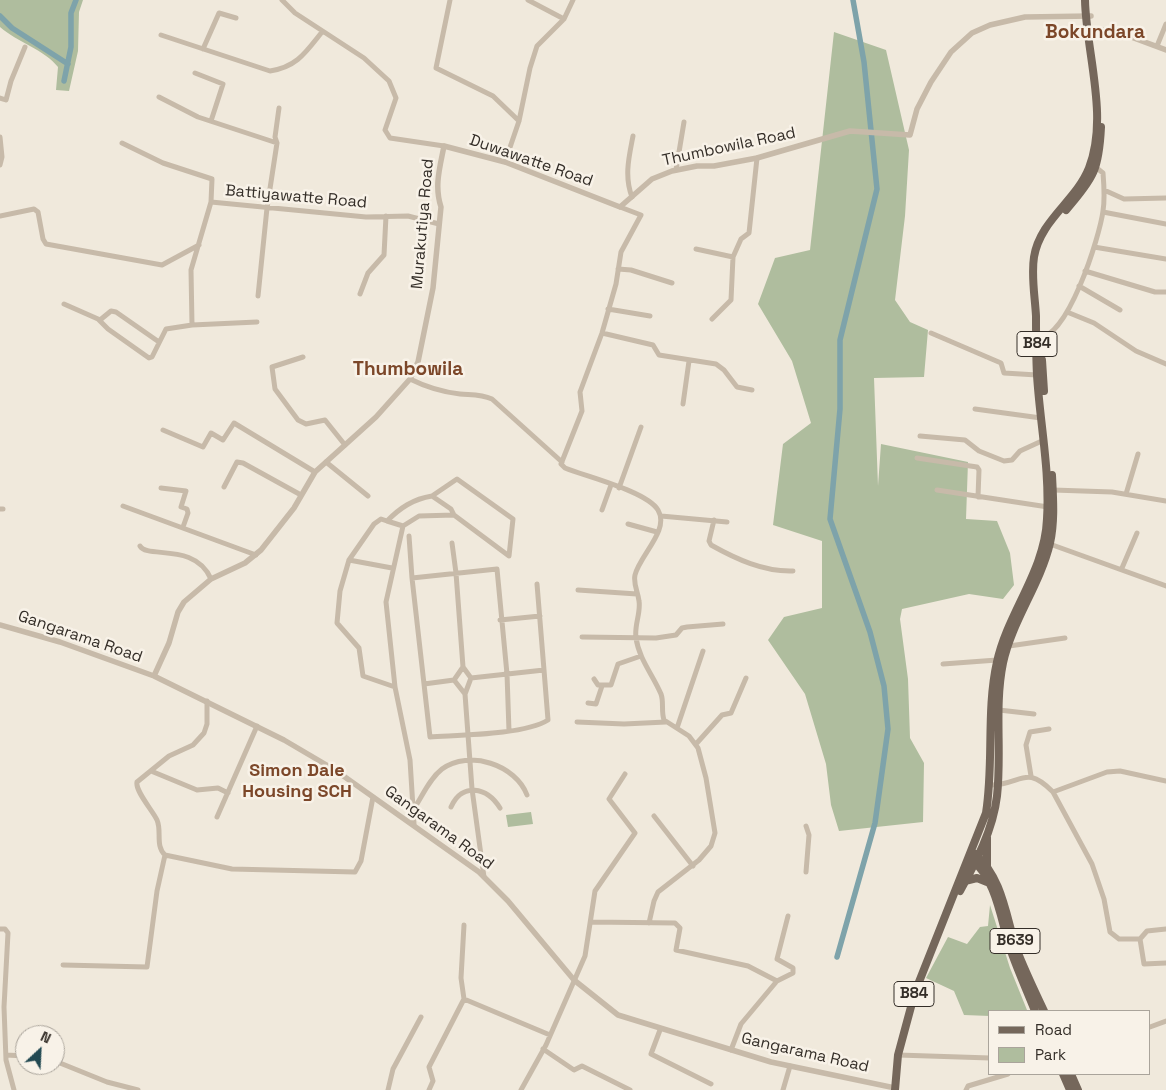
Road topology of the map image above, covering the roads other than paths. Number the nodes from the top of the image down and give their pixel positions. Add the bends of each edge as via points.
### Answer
1 (282, 0) edge
2 (450, 0) edge
3 (528, 0) edge
4 (573, 0) edge
5 (1085, 0) edge
6 (1090, 0) edge
7 (1088, 16) junction
8 (236, 18) dead end
9 (564, 19) junction
10 (1166, 24) edge
11 (1090, 29) junction
12 (322, 32) junction
13 (161, 35) dead end
14 (1157, 46) junction
15 (25, 47) dead end
16 (203, 49) junction
17 (1166, 50) edge
18 (195, 73) dead end
19 (159, 97) dead end
20 (0, 98) edge
21 (279, 108) dead end
22 (212, 121) junction
23 (519, 121) junction
24 (684, 122) dead end
25 (633, 136) dead end
26 (0, 137) edge
27 (122, 143) dead end
28 (277, 143) junction
29 (444, 146) junction
30 (758, 158) junction
31 (505, 162) junction
32 (0, 164) edge
33 (1093, 166) junction
34 (676, 170) junction
35 (1104, 190) junction
36 (632, 197) junction
37 (1166, 198) edge
38 (211, 202) junction
39 (620, 207) junction
40 (267, 208) junction
41 (1103, 212) junction
42 (0, 216) edge
43 (386, 216) junction
44 (439, 224) junction
45 (1166, 224) edge
46 (199, 245) junction
47 (1094, 247) junction
48 (696, 248) dead end
49 (734, 257) junction
50 (1166, 259) edge
51 (618, 269) junction
52 (1085, 270) junction
53 (672, 283) dead end
54 (1080, 286) junction
55 (1166, 292) edge
56 (360, 294) dead end
57 (258, 296) dead end
58 (64, 304) dead end
59 (608, 309) junction
60 (1120, 310) dead end
61 (1067, 312) junction
62 (650, 316) dead end
63 (712, 319) dead end
64 (100, 320) junction
65 (257, 322) dead end
66 (192, 325) junction
67 (602, 333) junction
68 (931, 333) dead end
69 (1039, 338) junction
70 (159, 342) junction
71 (303, 357) dead end
72 (689, 361) junction
73 (1166, 364) edge
74 (1037, 375) junction
75 (410, 379) junction
76 (752, 390) dead end
77 (683, 404) dead end
78 (975, 409) dead end
79 (1041, 418) junction
80 (641, 427) dead end
81 (163, 430) dead end
82 (920, 436) dead end
83 (1044, 440) junction
84 (345, 445) junction
85 (1138, 454) dead end
86 (918, 458) dead end
87 (326, 462) junction
88 (562, 462) junction
89 (315, 472) junction
90 (611, 485) junction
91 (224, 487) dead end
92 (161, 488) dead end
93 (620, 488) junction
94 (937, 490) dead end
95 (1053, 490) junction
96 (1126, 494) junction
97 (301, 495) junction
98 (368, 496) dead end
99 (432, 496) junction
100 (978, 497) junction
101 (1166, 501) edge
102 (123, 506) dead end
103 (1048, 506) junction
104 (602, 510) dead end
105 (454, 516) junction
106 (661, 516) junction
107 (714, 520) junction
108 (387, 521) junction
109 (727, 522) dead end
110 (628, 524) dead end
111 (403, 526) junction
112 (183, 527) junction
113 (658, 532) junction
114 (1137, 533) dead end
115 (409, 536) dead end
116 (452, 543) dead end
117 (1047, 543) junction
118 (140, 546) dead end
119 (256, 555) junction
120 (349, 560) junction
121 (392, 568) junction
122 (1122, 568) junction
123 (793, 571) dead end
124 (456, 573) junction
125 (412, 578) junction
126 (211, 579) junction
127 (537, 584) dead end
128 (1166, 586) edge
129 (578, 590) dead end
130 (637, 594) junction
131 (540, 616) junction
132 (500, 620) junction
133 (724, 624) dead end
134 (0, 625) edge
135 (582, 637) dead end
136 (636, 638) junction
137 (1065, 638) dead end
138 (1008, 646) junction
139 (704, 651) dead end
140 (641, 656) junction
141 (997, 660) junction
142 (943, 664) dead end
143 (463, 667) junction
144 (544, 670) junction
145 (507, 674) junction
146 (154, 676) junction
147 (471, 678) junction
148 (746, 678) dead end
149 (594, 679) dead end
150 (454, 680) junction
151 (424, 684) junction
152 (602, 686) junction
153 (395, 687) junction
154 (464, 694) junction
155 (207, 701) junction
156 (588, 704) dead end
157 (999, 710) junction
158 (1034, 714) dead end
159 (577, 722) dead end
160 (666, 722) junction
161 (257, 726) junction
162 (677, 728) junction
163 (1049, 729) dead end
164 (509, 731) junction
165 (468, 734) junction
166 (696, 744) junction
167 (470, 760) junction
168 (151, 770) junction
169 (625, 774) dead end
170 (1031, 776) junction
171 (1166, 781) edge
172 (994, 785) junction
173 (472, 789) junction
174 (1053, 792) junction
175 (228, 793) junction
176 (527, 795) dead end
177 (373, 797) junction
178 (450, 807) dead end
179 (500, 808) dead end
180 (413, 811) junction
181 (654, 816) dead end
182 (217, 817) dead end
183 (414, 824) junction
184 (806, 826) dead end
185 (988, 833) junction
186 (165, 854) junction
187 (973, 856) junction
188 (693, 866) junction
189 (987, 868) junction
190 (806, 872) dead end
191 (484, 877) junction
192 (965, 881) junction
193 (987, 882) junction
194 (952, 903) junction
195 (788, 916) dead end
196 (591, 922) junction
197 (649, 923) junction
198 (464, 925) dead end
199 (0, 929) edge
200 (1166, 929) edge
201 (1140, 939) junction
202 (1166, 963) edge
203 (63, 965) dead end
204 (574, 980) junction
205 (777, 981) junction
206 (464, 999) junction
207 (1036, 1010) edge
208 (1044, 1010) edge
209 (420, 1017) dead end
210 (1166, 1021) edge
211 (1151, 1027) edge
212 (660, 1030) junction
213 (550, 1035) junction
214 (543, 1049) junction
215 (730, 1050) junction
216 (6, 1055) junction
217 (15, 1055) edge
218 (898, 1055) junction
219 (988, 1058) edge
220 (65, 1064) edge
221 (790, 1066) junction
222 (1005, 1075) edge
223 (1063, 1075) edge
224 (1071, 1075) edge
225 (711, 1084) dead end
226 (626, 1089) edge
227 (895, 1089) edge
228 (14, 1090) edge
229 (138, 1090) edge
230 (388, 1090) edge
231 (430, 1090) edge
232 (521, 1090) edge
233 (783, 1090) edge
234 (966, 1090) edge
235 (1070, 1090) edge
236 (1078, 1090) edge

1 - 12 street, Duwawatte Road via 295,14
2 - 23 street via 436,68 493,96
3 - 9 street
4 - 9 street
5 - 7 main road, B84
6 - 7 main road, B84
7 - 11 main road, B84
7 - 30 street, Thumbowila Road via 1025,17 990,25 972,34 951,52 931,82 917,109 910,134 850,131
8 - 16 street via 219,13
9 - 23 street via 537,46
10 - 14 street
11 - 14 street via 1115,30
11 - 33 main road, B84 via 1101,80 1100,135
12 - 16 street via 300,59 284,69 270,71
12 - 29 street, Duwawatte Road via 364,58 389,81 396,98 385,130 390,138
13 - 16 street
14 - 17 street
15 - 20 street via 6,100
18 - 22 street via 223,84
19 - 22 street via 198,118
21 - 28 street
22 - 28 street
23 - 31 street
24 - 34 street
25 - 36 street via 627,166
26 - 32 street
27 - 38 street, Battiyawatte Road via 163,163 212,179
28 - 40 street
29 - 31 street, Duwawatte Road
29 - 44 street, Murakutiya Road via 438,177
30 - 34 street, Thumbowila Road
30 - 49 street via 749,233 741,239
31 - 39 street, Duwawatte Road
33 - 35 street via 1103,173
33 - 69 main road, B84 via 1082,193 1052,226 1045,239 1038,269
34 - 36 street, Thumbowila Road via 652,179
35 - 37 street via 1124,198
35 - 41 street
36 - 39 street, Thumbowila Road
38 - 40 street, Battiyawatte Road
38 - 46 street
39 - 51 street via 641,215 621,252
40 - 43 street, Battiyawatte Road
40 - 57 street
41 - 45 street
41 - 47 street
42 - 46 street via 34,209 38,212 46,244 162,265
43 - 44 street, Battiyawatte Road via 408,216
43 - 56 street via 384,255 368,273
44 - 75 street, Murakutiya Road via 431,296 418,362
46 - 66 street via 190,280
47 - 50 street
47 - 52 street
48 - 49 street
49 - 63 street via 731,300
51 - 53 street
51 - 59 street
52 - 54 street
52 - 55 street via 1155,292
54 - 60 street
54 - 61 street
58 - 64 street
59 - 62 street
59 - 67 street
61 - 69 street via 1050,334
61 - 73 street via 1094,323 1136,351
64 - 70 street via 111,311 116,312
64 - 70 street via 149,358
65 - 66 street
66 - 70 street via 169,327
67 - 72 street via 652,344 659,355
67 - 88 street via 580,392 583,408
68 - 74 street via 1002,363 1004,373
69 - 74 main road, B84
69 - 95 main road, B84
71 - 84 street via 272,367 275,388 298,420 306,424 325,420
72 - 76 street via 716,364 738,387
72 - 77 street
74 - 79 main road, B84
75 - 84 street, Murakutiya Road
75 - 88 street via 430,389 484,395 492,399
78 - 79 street
79 - 83 main road, B84
80 - 93 street
81 - 89 street via 203,447 210,433 223,440 234,423
82 - 83 street via 965,440 979,451 1004,461 1012,460 1020,451
83 - 103 main road, B84
84 - 87 street, Murakutiya Road
85 - 96 street
86 - 100 street via 977,467
87 - 89 street, Murakutiya Road
87 - 98 street
88 - 90 street via 565,468
89 - 97 street, Murakutiya Road
90 - 93 street
90 - 104 street
91 - 97 street via 237,462
92 - 112 street via 186,490 181,503 188,513
93 - 106 street via 648,499
94 - 100 street
95 - 96 street
95 - 117 main road, B84
96 - 101 street
97 - 119 street, Murakutiya Road via 272,538
99 - 105 street via 451,509
99 - 105 street via 457,479 513,518 508,556
99 - 108 street via 406,504
100 - 103 street
102 - 112 street
103 - 117 main road, B84
105 - 111 street via 419,516
106 - 107 street
106 - 113 street
107 - 109 street
107 - 123 street via 711,545 763,568
108 - 111 street
108 - 120 street via 381,519 374,524
110 - 113 street
111 - 121 street
112 - 119 street
113 - 130 street via 635,574
114 - 122 street
115 - 125 street
116 - 124 street
117 - 122 street
117 - 138 main road, B84
117 - 141 main road, B84
118 - 126 street via 146,552 190,558 204,566
119 - 126 street, Murakutiya Road
120 - 121 street
120 - 153 street via 340,591 337,623 359,648 363,676
121 - 153 street via 386,602
122 - 128 street
124 - 125 street
124 - 132 street via 497,569
124 - 143 street
125 - 151 street
126 - 146 street, Murakutiya Road via 190,596 178,612
127 - 131 street
129 - 130 street
130 - 136 street via 640,601
131 - 132 street
131 - 144 street
132 - 145 street
133 - 136 street via 682,628 676,635
134 - 146 street, Gangarama Road via 60,642
135 - 136 street
136 - 140 street
137 - 138 street
138 - 157 main road, B84
139 - 162 street
140 - 152 street via 618,664 613,681
140 - 160 street via 662,696
141 - 142 street
141 - 172 main road, B84 via 993,693
143 - 147 street
143 - 150 street
144 - 145 street
144 - 164 street via 548,720
145 - 147 street
145 - 164 street
146 - 155 street, Gangarama Road
147 - 154 street
148 - 166 street via 731,713 722,716
149 - 152 street
150 - 151 street
150 - 154 street
151 - 165 street via 430,737
152 - 156 street via 596,704
153 - 180 street via 410,760
154 - 165 street
155 - 161 street, Gangarama Road
155 - 168 street via 204,733 193,745 169,756
157 - 158 street
157 - 172 main road, B84
159 - 160 street
160 - 162 street
161 - 175 street
161 - 177 street, Gangarama Road via 335,770
162 - 166 street
163 - 170 street via 1030,732 1026,745
164 - 165 street
165 - 167 street
166 - 188 street via 706,778 715,833 711,846
167 - 173 street
167 - 176 street via 500,766 521,784
167 - 180 street via 444,768
168 - 175 street via 197,790 218,788
168 - 186 street via 136,786 160,825 160,848
169 - 196 street via 609,799 634,833 595,891
170 - 172 street
170 - 174 street via 1041,780
171 - 174 street via 1120,771 1107,772
172 - 185 main road, B84 via 994,813
172 - 187 main road, B84
173 - 178 street via 463,792
173 - 179 street via 490,796
173 - 191 street
174 - 201 street via 1092,864 1104,899 1110,932 1119,939
175 - 182 street
177 - 183 street, Gangarama Road
177 - 186 street via 361,861 355,872 232,869
180 - 183 street
181 - 188 street
183 - 191 street, Gangarama Road
184 - 190 street via 809,835
185 - 187 main road, B84
185 - 189 main road
186 - 203 street via 148,967
187 - 189 main road, B639
187 - 192 main road, B84
187 - 193 main road, B639
187 - 194 main road, B84
188 - 197 street via 658,892
189 - 208 main road, B639 via 1002,898 1017,949
191 - 204 street, Gangarama Road
192 - 193 main road via 977,878
192 - 194 main road, B84
193 - 207 main road, B639
194 - 218 main road, B84 via 915,992
195 - 205 street via 777,959 794,970
196 - 197 street
196 - 204 street via 585,956
197 - 205 street via 675,924 680,928 676,950 748,966
198 - 206 street
199 - 216 street via 6,929 9,941 3,996
200 - 201 street via 1147,931
201 - 202 street via 1144,964
204 - 212 street, Gangarama Road via 618,1016
204 - 213 street
205 - 215 street via 741,1024
206 - 213 street
206 - 231 street via 428,1068 433,1080
209 - 230 street via 393,1069
210 - 211 street
212 - 215 street, Gangarama Road
212 - 225 street via 651,1054
213 - 214 street
214 - 226 street via 574,1070 582,1066
214 - 232 street
215 - 221 street, Gangarama Road
216 - 217 street
216 - 228 street
218 - 219 street
218 - 227 main road, B84
220 - 229 street
221 - 227 street, Gangarama Road
221 - 233 street
222 - 234 street via 968,1086
223 - 235 main road
224 - 236 main road

